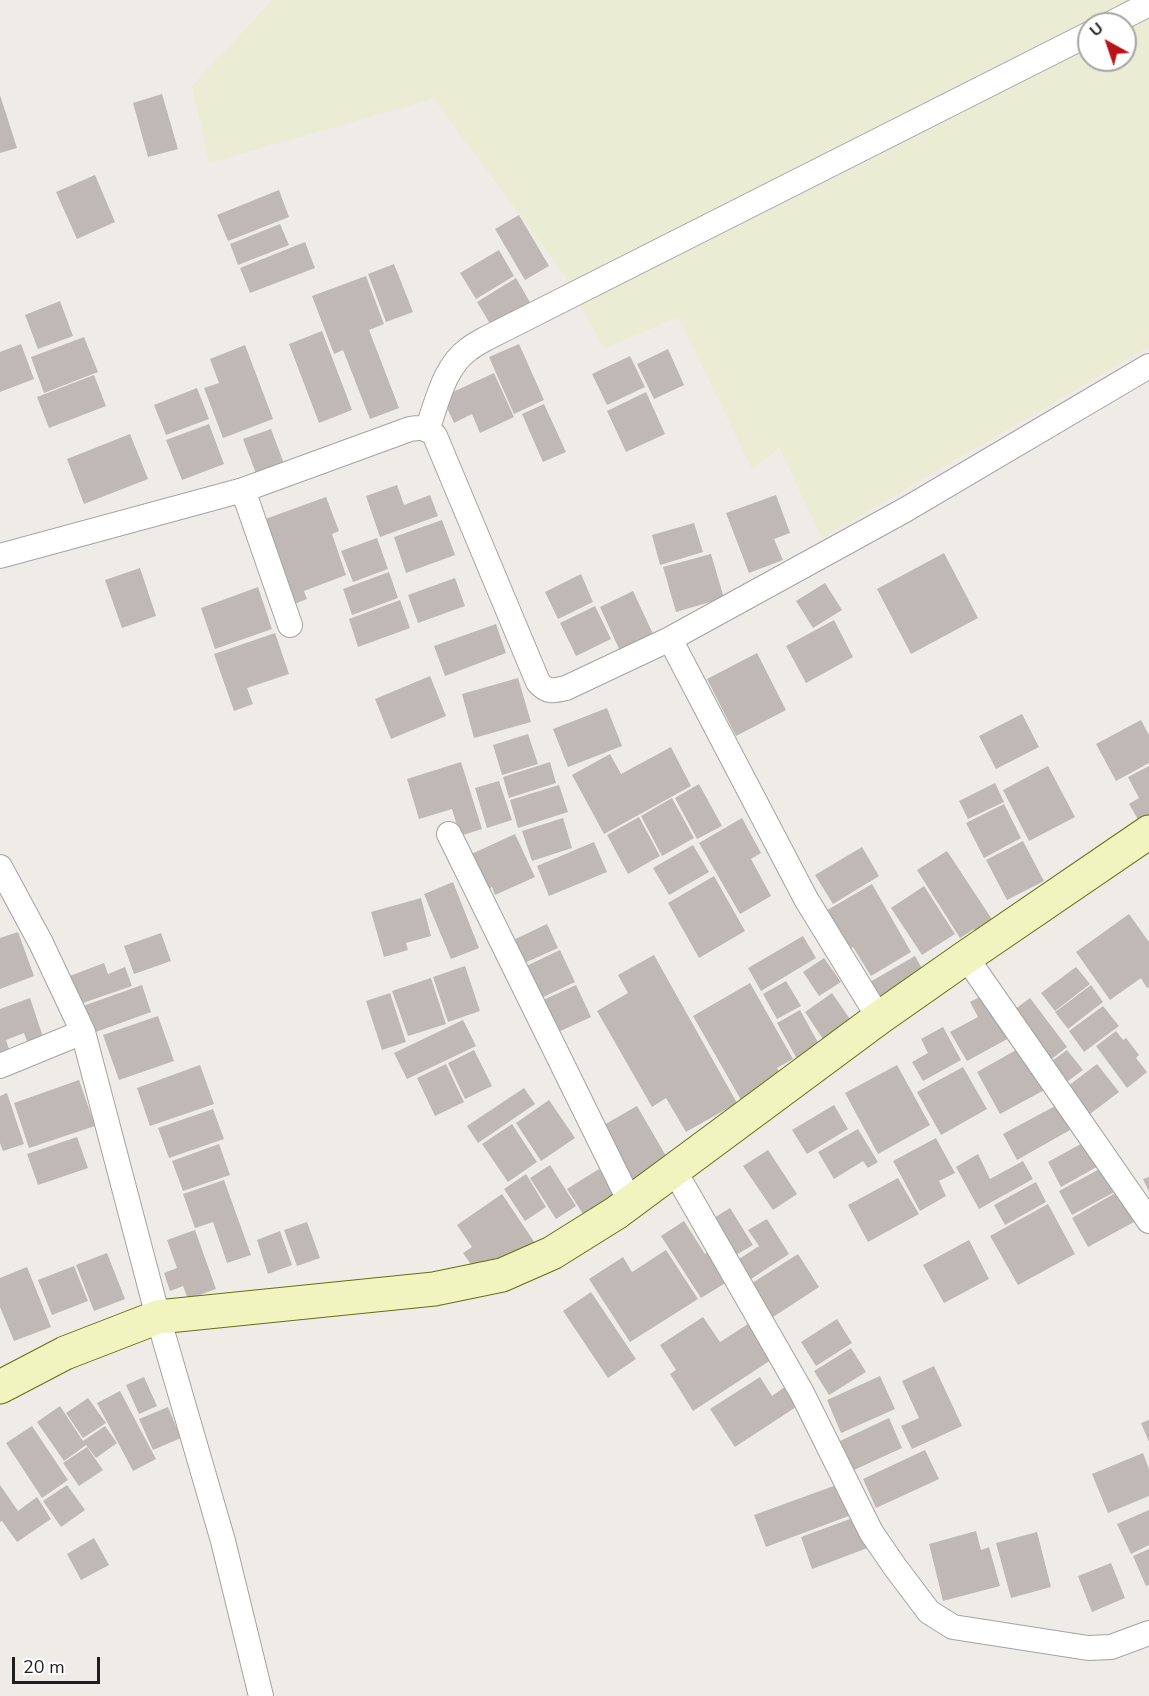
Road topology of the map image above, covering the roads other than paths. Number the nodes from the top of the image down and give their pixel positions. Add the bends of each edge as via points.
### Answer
1 (1149, 4) edge
2 (1133, 12) edge
3 (1077, 40) edge
4 (1149, 366) edge
5 (427, 430) junction
6 (243, 490) junction
7 (0, 556) edge
8 (290, 625) dead end
9 (670, 639) junction
10 (1149, 832) edge
11 (449, 834) dead end
12 (0, 867) edge
13 (966, 957) junction
14 (879, 1018) junction
15 (83, 1032) junction
16 (0, 1066) edge
17 (674, 1170) junction
18 (630, 1202) junction
19 (1149, 1221) edge
20 (158, 1317) junction
21 (0, 1387) edge
22 (1149, 1634) edge
23 (261, 1696) edge

1 - 2 street
3 - 5 street via 467,350 445,381
4 - 9 street via 905,510
5 - 6 street via 410,429
5 - 9 street via 435,436 543,688 550,692 566,688
6 - 7 street
6 - 8 street
9 - 14 street via 806,899
10 - 13 street
11 - 18 street
12 - 15 street
13 - 14 street
13 - 19 street
14 - 17 street
15 - 16 street
15 - 20 street
17 - 18 street
17 - 22 street via 802,1393 871,1532 929,1611 953,1627 1088,1648 1111,1647
18 - 20 street via 552,1253 502,1275 434,1289
20 - 21 street via 65,1353
20 - 23 street via 223,1541

